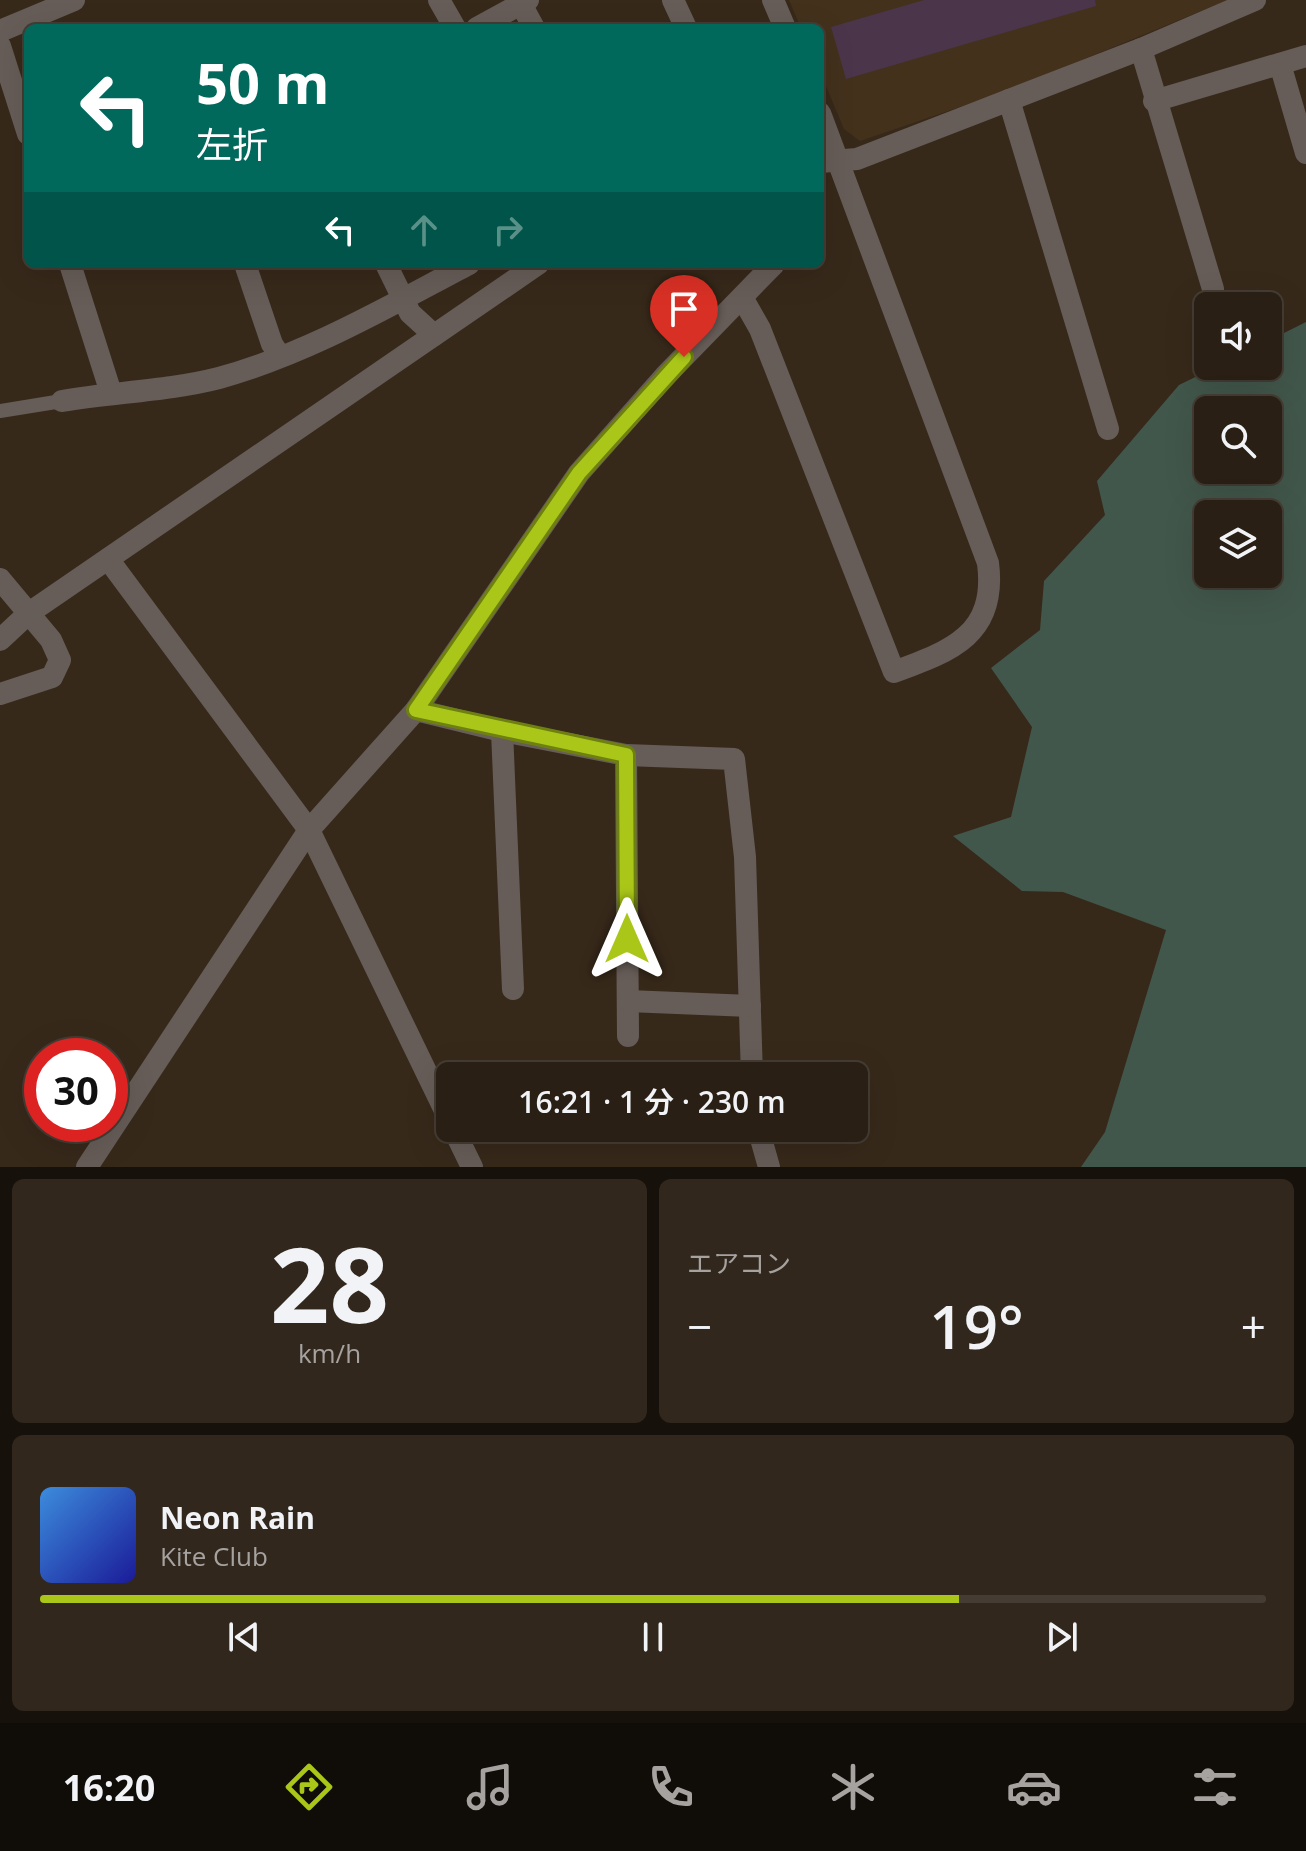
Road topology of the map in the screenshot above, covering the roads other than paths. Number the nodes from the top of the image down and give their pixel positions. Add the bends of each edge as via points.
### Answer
1 (74, 0) edge
2 (439, 0) edge
3 (673, 0) edge
4 (773, 0) edge
5 (1255, 0) edge
6 (524, 2) edge
7 (453, 24) edge
8 (484, 24) edge
9 (532, 24) edge
10 (684, 24) edge
11 (783, 24) edge
12 (0, 31) edge
13 (0, 46) edge
14 (1141, 49) junction
15 (1306, 56) edge
16 (1280, 64) junction
17 (1009, 100) junction
18 (1154, 101) junction
19 (24, 121) edge
20 (824, 134) edge
21 (1306, 153) edge
22 (829, 160) edge
23 (71, 268) edge
24 (246, 268) edge
25 (388, 268) edge
26 (461, 268) edge
27 (532, 268) edge
28 (770, 268) edge
29 (1213, 289) dead end
30 (743, 299) junction
31 (401, 300) junction
32 (434, 335) junction
33 (280, 356) junction
34 (111, 393) junction
35 (62, 401) joint
36 (0, 411) edge
37 (1108, 429) dead end
38 (108, 559) junction
39 (0, 579) edge
40 (29, 613) junction
41 (0, 640) edge
42 (0, 694) edge
43 (416, 710) junction
44 (502, 731) junction
45 (626, 755) junction
46 (309, 830) junction
47 (513, 989) dead end
48 (628, 1001) junction
49 (750, 1006) junction
50 (628, 1036) dead end
51 (752, 1062) edge
52 (436, 1092) edge
53 (460, 1142) edge
54 (762, 1142) edge
55 (87, 1167) edge
56 (472, 1167) edge
57 (769, 1167) edge

1 - 12 street
2 - 7 street
3 - 10 street
4 - 11 street
5 - 14 street
6 - 8 street
6 - 9 street
13 - 19 street
14 - 17 street
14 - 18 street
15 - 16 street
16 - 18 street
16 - 21 street
17 - 22 street via 857,159
17 - 37 street
18 - 29 street
20 - 22 street
22 - 30 street via 988,563 988,607 947,652 894,672 760,329
23 - 34 street
24 - 33 street
25 - 31 street
26 - 31 street
27 - 32 street
28 - 30 street
30 - 43 street via 654,387 579,473
31 - 32 street
31 - 33 street
32 - 38 street
33 - 34 street via 217,378
34 - 35 street
35 - 36 lane
38 - 40 street
38 - 46 street
39 - 40 street
40 - 41 street
40 - 42 street via 57,649 58,670 42,682
43 - 44 street
43 - 46 street
44 - 45 street
44 - 47 street
45 - 48 street
45 - 49 street via 734,759 745,857
46 - 52 street
46 - 55 street
48 - 49 street
48 - 50 street
49 - 51 street
53 - 56 street
54 - 57 street

